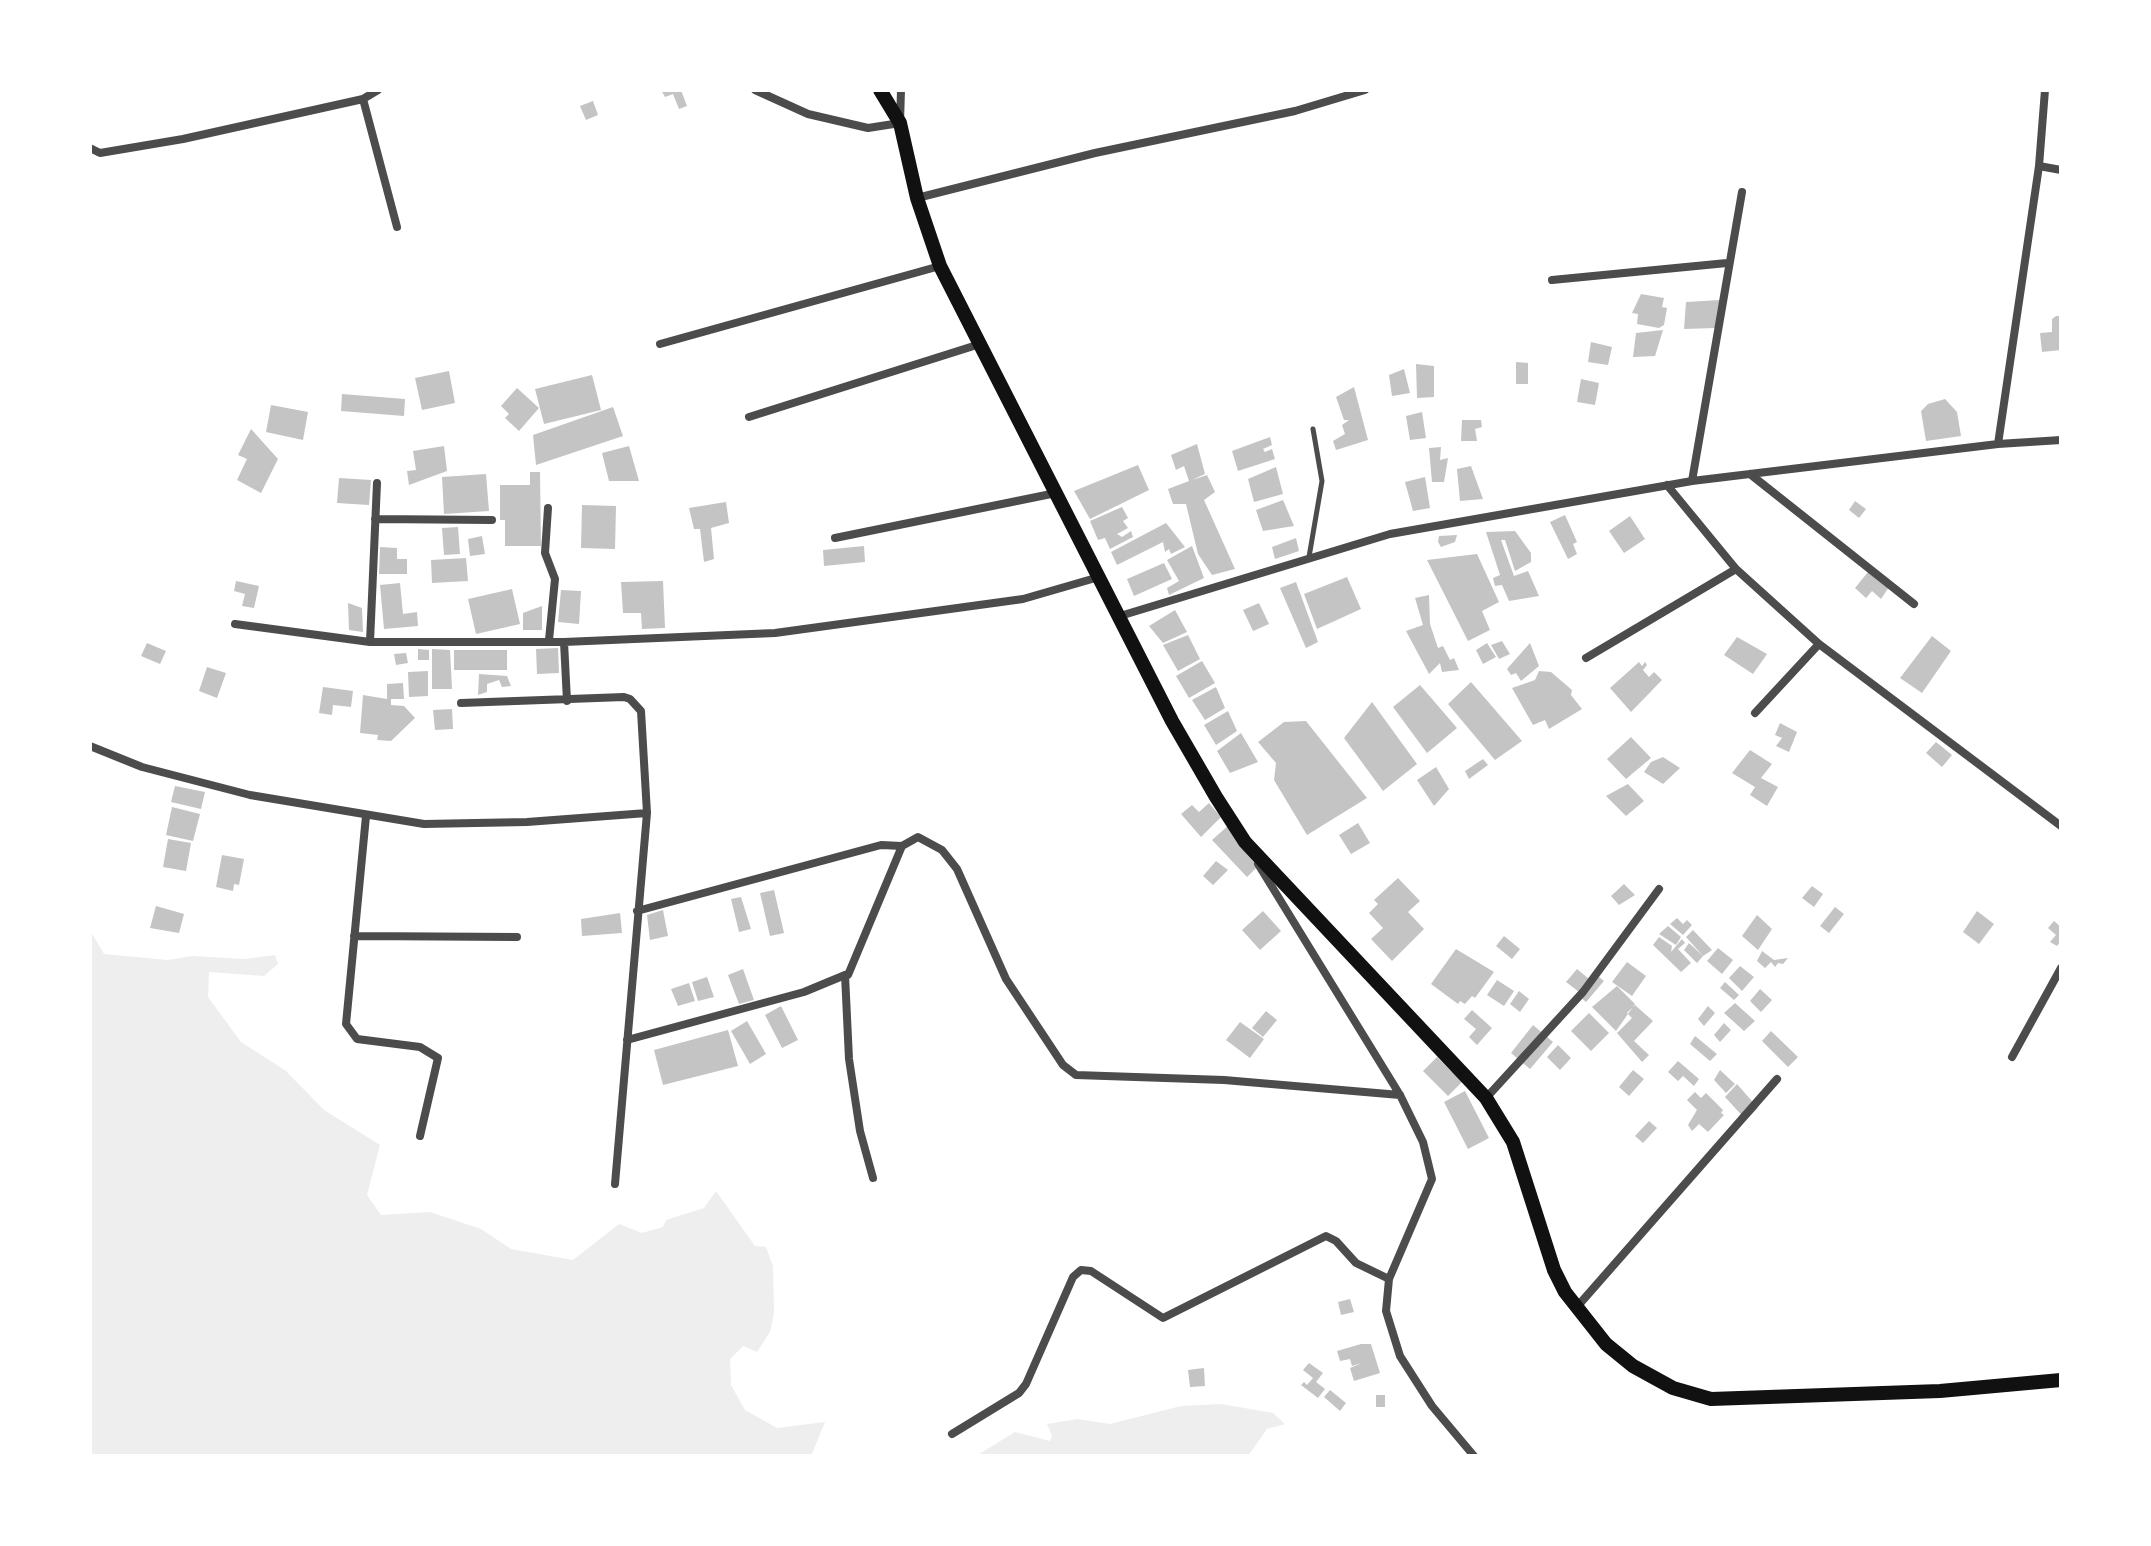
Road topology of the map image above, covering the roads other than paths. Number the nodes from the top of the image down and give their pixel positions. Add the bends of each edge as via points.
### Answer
1 (378, 90) edge
2 (755, 90) edge
3 (880, 90) edge
4 (901, 90) edge
5 (1365, 90) edge
6 (2045, 90) edge
7 (363, 99) junction
8 (900, 123) junction
9 (90, 148) edge
10 (2039, 166) junction
11 (2061, 170) edge
12 (1742, 192) dead end
13 (917, 198) junction
14 (397, 227) dead end
15 (1727, 263) junction
16 (940, 266) junction
17 (1552, 280) dead end
18 (660, 344) dead end
19 (980, 344) junction
20 (749, 417) dead end
21 (1313, 429) dead end
22 (2061, 440) edge
23 (1998, 444) junction
24 (1750, 474) junction
25 (1692, 481) junction
26 (377, 483) dead end
27 (1667, 485) junction
28 (1056, 493) junction
29 (548, 508) dead end
30 (375, 519) junction
31 (492, 520) dead end
32 (835, 538) dead end
33 (1309, 557) junction
34 (1736, 569) junction
35 (1099, 577) junction
36 (1914, 604) dead end
37 (1120, 616) junction
38 (235, 624) dead end
39 (549, 640) junction
40 (370, 642) junction
41 (564, 642) junction
42 (1819, 644) junction
43 (1586, 658) dead end
44 (567, 701) junction
45 (461, 703) dead end
46 (1755, 713) dead end
47 (90, 746) edge
48 (647, 813) junction
49 (366, 816) junction
50 (2061, 826) edge
51 (1245, 842) junction
52 (902, 846) junction
53 (1659, 889) dead end
54 (637, 911) junction
55 (354, 936) junction
56 (517, 937) dead end
57 (2061, 968) edge
58 (845, 975) junction
59 (627, 1040) junction
60 (2012, 1057) dead end
61 (1777, 1079) dead end
62 (1400, 1095) junction
63 (1486, 1098) junction
64 (420, 1136) dead end
65 (873, 1178) dead end
66 (615, 1184) dead end
67 (1389, 1279) junction
68 (1576, 1308) junction
69 (2061, 1380) edge
70 (952, 1434) dead end
71 (1474, 1456) edge

1 - 7 street
2 - 8 street via 808,114 868,128
3 - 8 main road
4 - 8 street
5 - 13 street via 1295,111
6 - 10 street
7 - 9 street via 144,146 100,153
7 - 14 street
8 - 13 main road
10 - 11 street
10 - 23 street
12 - 15 street
13 - 16 main road
15 - 17 street
15 - 25 street
16 - 18 street
16 - 19 main road
19 - 20 street
19 - 28 main road
21 - 33 lane via 1322,481
22 - 23 street
23 - 24 street
24 - 25 street
24 - 36 street
25 - 27 street
26 - 30 street
27 - 33 street via 1390,534
27 - 34 street
28 - 32 street
28 - 35 main road
29 - 39 street via 545,553 555,579
30 - 31 street
30 - 40 street
33 - 37 street
34 - 42 street
34 - 43 street
35 - 37 main road
35 - 41 street via 1023,599 775,633
37 - 51 main road via 1172,721
38 - 40 street
39 - 40 street
39 - 41 street
41 - 44 street
42 - 46 street
42 - 50 street
44 - 45 street
44 - 48 street via 624,697 636,703 644,724
47 - 49 street via 204,784
48 - 49 street via 424,824
48 - 54 street
49 - 55 street
51 - 62 street
51 - 63 main road
52 - 54 street via 881,845
52 - 58 street
52 - 62 street via 918,837 949,858 1006,979 1063,1065 1076,1075 1224,1080
53 - 63 street via 1583,992
54 - 59 street
55 - 56 street
55 - 64 street via 348,1031 357,1039 420,1047 438,1058
57 - 60 street
58 - 59 street via 804,992
58 - 65 street via 849,1059
59 - 66 street
61 - 68 street
62 - 67 street via 1423,1142 1432,1179
63 - 68 main road via 1513,1142 1554,1270
67 - 70 street via 1356,1263 1326,1236 1163,1318 1091,1271 1081,1270 1019,1393
67 - 71 street via 1386,1311 1400,1356 1432,1406
68 - 69 main road via 1633,1366 1673,1388 1711,1399 1940,1391

